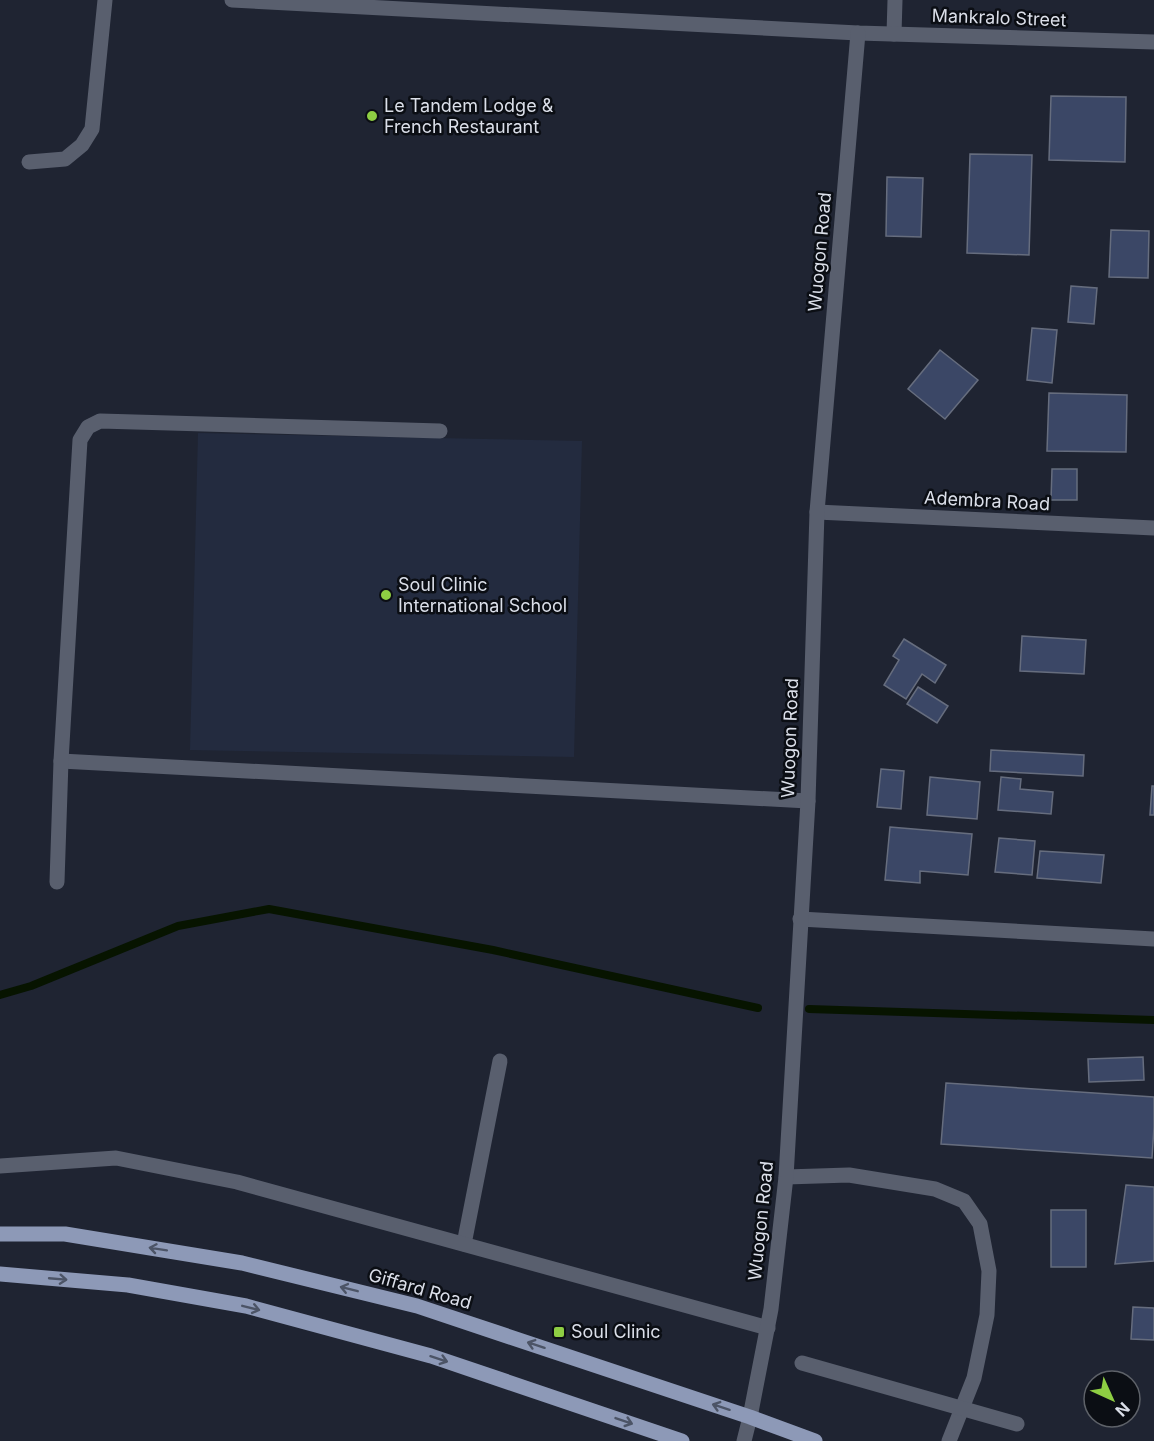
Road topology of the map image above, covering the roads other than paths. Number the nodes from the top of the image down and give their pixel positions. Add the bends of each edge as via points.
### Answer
1 (105, 0) edge
2 (232, 0) edge
3 (895, 0) edge
4 (858, 33) junction
5 (894, 34) junction
6 (1154, 42) edge
7 (29, 162) dead end
8 (440, 430) dead end
9 (817, 512) junction
10 (1154, 528) edge
11 (61, 761) junction
12 (808, 801) junction
13 (57, 882) dead end
14 (800, 920) junction
15 (1154, 939) edge
16 (500, 1061) dead end
17 (0, 1166) edge
18 (786, 1178) junction
19 (0, 1234) edge
20 (464, 1244) junction
21 (0, 1274) edge
22 (768, 1328) junction
23 (802, 1363) dead end
24 (962, 1409) junction
25 (750, 1417) junction
26 (1017, 1424) dead end
27 (681, 1441) edge
28 (744, 1441) edge
29 (815, 1441) edge
30 (949, 1441) edge

1 - 7 street via 92,129 82,146 65,159
2 - 4 street, Mankralo Street
3 - 5 street
4 - 5 street, Mankralo Street
4 - 9 street, Wuogon Road
5 - 6 street, Mankralo Street
8 - 11 street via 100,421 88,427 80,440
9 - 10 street, Adembra Road
9 - 12 street, Wuogon Road
11 - 12 street
11 - 13 street
12 - 14 street, Wuogon Road
14 - 15 street
14 - 18 street, Wuogon Road
16 - 20 street
17 - 20 street via 116,1158 237,1182
18 - 22 street, Wuogon Road
18 - 24 street via 849,1175 935,1189 963,1201 980,1224 989,1271 987,1315 974,1378
25 -> 19 main road, Giffard Road via 417,1306 253,1266 65,1234
20 - 22 street
21 -> 27 main road via 128,1285 246,1306 430,1356
22 - 25 street, Wuogon Road
23 - 24 street
24 - 26 street
24 - 30 street
25 - 28 street, Wuogon Road
25 - 29 main road, Giffard Road

